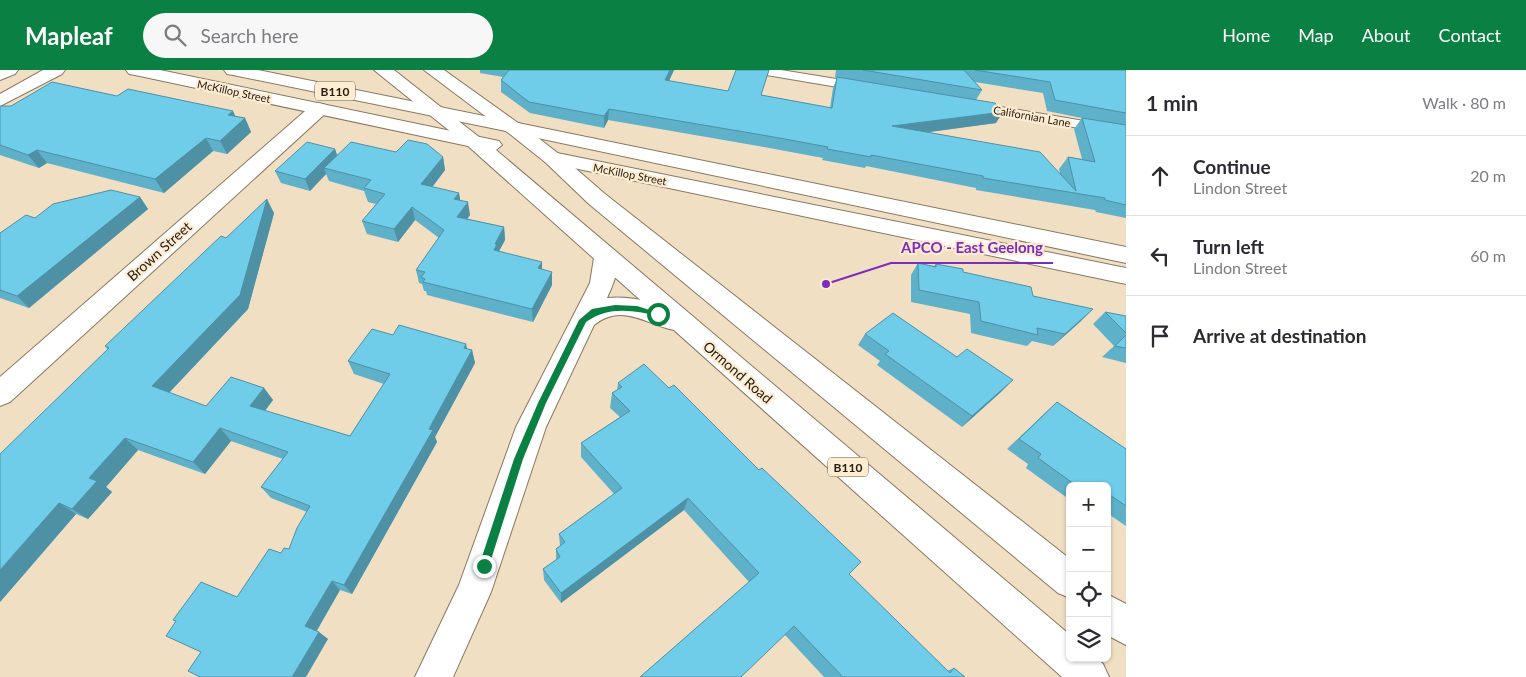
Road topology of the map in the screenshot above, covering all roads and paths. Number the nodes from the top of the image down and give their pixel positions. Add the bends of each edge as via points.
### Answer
1 (9, 70) edge
2 (56, 70) edge
3 (135, 70) edge
4 (233, 70) edge
5 (383, 70) edge
6 (433, 70) edge
7 (760, 70) edge
8 (0, 75) edge
9 (876, 90) edge
10 (0, 102) edge
11 (962, 104) edge
12 (319, 109) junction
13 (438, 113) junction
14 (512, 127) junction
15 (1126, 132) edge
16 (474, 141) junction
17 (552, 158) junction
18 (1126, 255) edge
19 (606, 258) junction
20 (1126, 276) edge
21 (583, 320) junction
22 (680, 322) junction
23 (0, 394) edge
24 (1066, 579) edge
25 (1111, 615) edge
26 (1126, 627) edge
27 (434, 677) edge
28 (1090, 677) edge

1 - 8 main road
2 - 10 main road
3 - 12 main road, McKillop Street / B110
4 - 13 main road, McKillop Street / B110
5 - 13 main road, Ormond Road
6 - 14 main road
7 - 9 lane
11 - 15 lane, Californian Lane
12 - 16 main road, McKillop Street / B110
12 - 23 main road, Brown Street
13 - 14 main road, McKillop Street / B110
13 - 16 main road, Ormond Road
14 - 17 main road, B110
14 - 18 main road, McKillop Street
16 - 17 main road, McKillop Street
16 - 19 main road, Ormond Road / B110
17 - 20 main road, McKillop Street
17 - 24 main road, B110 via 597,199
19 - 21 main road via 602,283
19 - 22 main road, Ormond Road / B110
21 - 22 main road via 597,311 630,308
21 - 27 main road via 531,427 478,583
22 - 28 main road, Ormond Road / B110
25 - 26 main road

